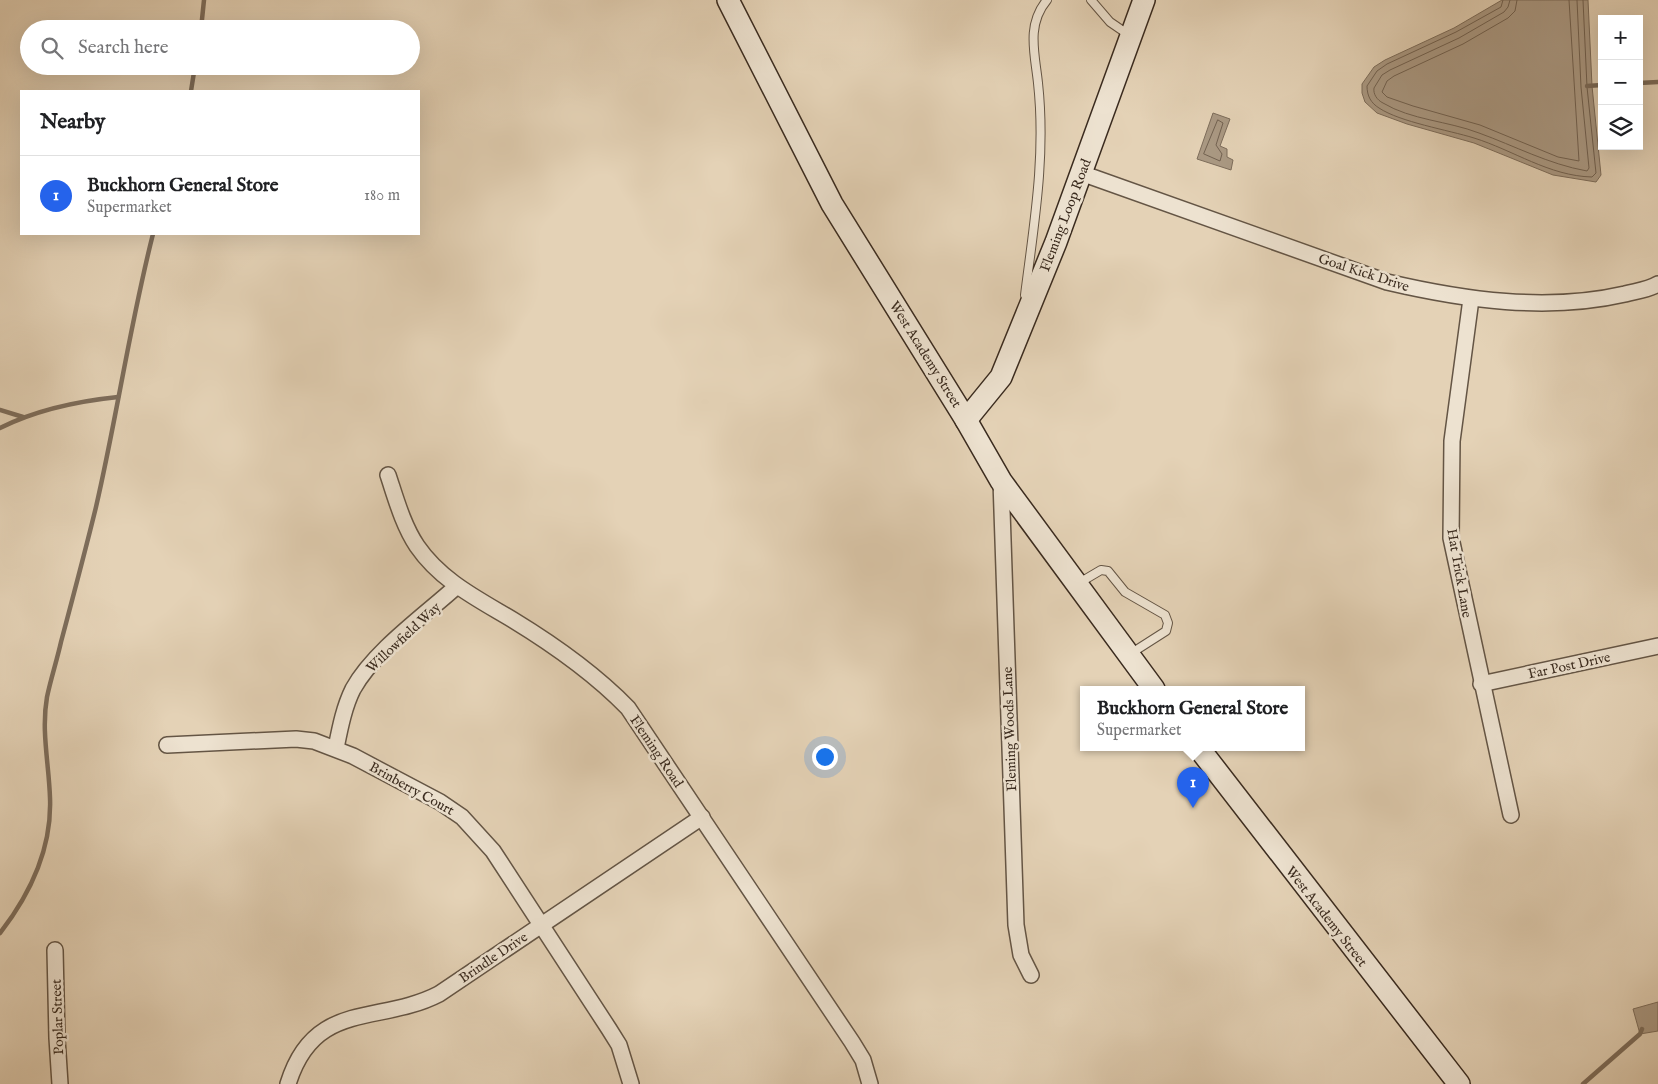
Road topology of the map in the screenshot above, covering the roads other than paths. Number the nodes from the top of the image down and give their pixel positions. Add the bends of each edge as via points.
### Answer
1 (728, 0) edge
2 (1047, 0) edge
3 (1091, 0) edge
4 (1144, 0) edge
5 (1131, 37) junction
6 (1081, 173) junction
7 (1658, 284) edge
8 (1472, 299) junction
9 (1023, 324) junction
10 (966, 420) junction
11 (388, 475) dead end
12 (1001, 481) junction
13 (1076, 584) junction
14 (457, 586) junction
15 (1658, 646) edge
16 (1128, 655) junction
17 (1481, 684) junction
18 (1152, 686) edge
19 (167, 745) dead end
20 (336, 748) junction
21 (1201, 751) edge
22 (1510, 815) dead end
23 (702, 817) junction
24 (542, 924) junction
25 (55, 950) dead end
26 (1030, 975) dead end
27 (60, 1084) edge
28 (288, 1084) edge
29 (630, 1084) edge
30 (870, 1084) edge
31 (1459, 1084) edge

1 - 10 main road, West Academy Street via 832,204
2 - 9 lane via 1037,12 1033,35 1042,117 1042,160
3 - 5 lane via 1110,22
4 - 5 main road, Fleming Loop Road
5 - 6 main road, Fleming Loop Road
6 - 8 street, Goal Kick Drive via 1387,282
6 - 9 main road, Fleming Loop Road
7 - 8 street, Goal Kick Drive via 1601,299 1566,303
8 - 17 street, Hat Trick Lane via 1452,440 1450,538
9 - 10 main road, Fleming Loop Road via 1001,377
10 - 12 main road, West Academy Street
11 - 14 street, Fleming Road via 417,546
12 - 13 main road, West Academy Street
12 - 26 street, Fleming Woods Lane via 1016,925 1021,955
13 - 16 main road, West Academy Street
13 - 16 lane via 1101,570 1108,571 1125,592 1165,615 1166,631
14 - 20 street, Willowfield Way via 365,670 344,712
14 - 23 street, Fleming Road via 554,646 612,691 641,725
15 - 17 street, Far Post Drive
16 - 18 main road, West Academy Street
17 - 22 street, Hat Trick Lane
19 - 20 street, Brinberry Court via 296,739
20 - 24 street, Brinberry Court via 440,802 462,817 493,851
21 - 31 main road, West Academy Street
23 - 24 street, Brindle Drive
23 - 30 street, Fleming Road via 852,1042 863,1060
24 - 28 street, Brindle Drive via 421,1003 373,1012 334,1024 303,1052
24 - 29 street, Brinberry Court via 619,1045
25 - 27 street, Poplar Street

